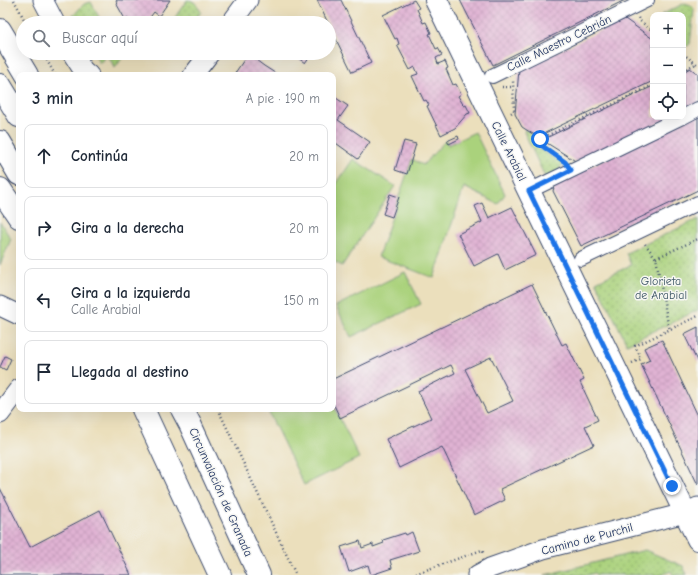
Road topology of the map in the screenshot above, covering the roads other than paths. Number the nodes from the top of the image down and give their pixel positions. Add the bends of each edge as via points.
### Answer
1 (43, 0) edge
2 (248, 0) edge
3 (436, 0) edge
4 (647, 0) edge
5 (51, 16) edge
6 (236, 16) edge
7 (0, 30) edge
8 (16, 57) edge
9 (18, 60) edge
10 (77, 60) edge
11 (205, 60) edge
12 (25, 72) edge
13 (85, 72) edge
14 (195, 72) edge
15 (492, 76) dead end
16 (0, 85) edge
17 (698, 109) edge
18 (16, 111) edge
19 (686, 115) edge
20 (676, 120) edge
21 (0, 142) edge
22 (16, 169) edge
23 (0, 189) edge
24 (529, 191) junction
25 (698, 203) edge
26 (16, 213) edge
27 (581, 259) dead end
28 (0, 306) edge
29 (16, 314) edge
30 (16, 393) edge
31 (144, 412) edge
32 (184, 412) edge
33 (0, 414) edge
34 (692, 510) edge
35 (698, 539) edge
36 (483, 572) edge
37 (220, 575) edge
38 (259, 575) edge

1 - 5 street
2 - 6 street
3 - 24 main road, Calle Arabial
4 - 15 street, Calle Maestro Cebrián
7 - 8 main road
9 - 12 main road
10 - 13 street
11 - 14 street
16 - 18 main road
17 - 19 street
20 - 24 street
21 - 22 main road
23 - 26 main road
24 - 34 main road, Calle Arabial
25 - 27 street
28 - 29 street
30 - 33 street
31 - 37 main road
32 - 38 main road, Circunvalación de Granada
34 - 35 main road, Calle Arabial
34 - 36 street, Camino de Purchil via 543,549

